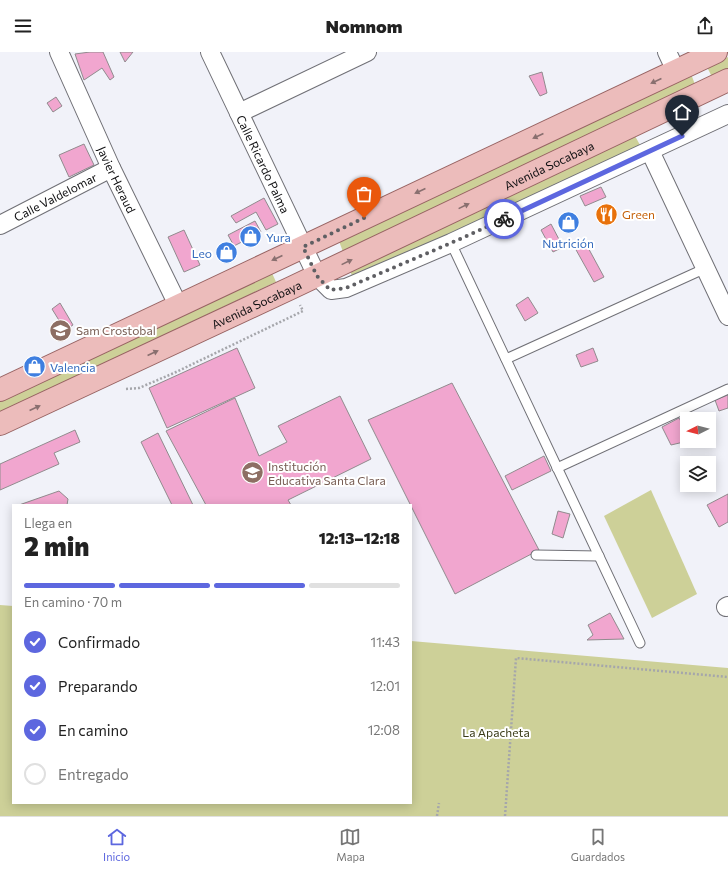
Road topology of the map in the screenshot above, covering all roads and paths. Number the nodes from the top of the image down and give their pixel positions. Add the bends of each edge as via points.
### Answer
1 (59, 52) edge
2 (210, 52) edge
3 (367, 52) edge
4 (716, 52) edge
5 (672, 62) edge
6 (728, 80) edge
7 (239, 113) junction
8 (728, 114) edge
9 (650, 151) junction
10 (111, 168) junction
11 (0, 225) edge
12 (451, 243) junction
13 (303, 247) junction
14 (706, 268) junction
15 (317, 276) junction
16 (291, 288) junction
17 (178, 305) junction
18 (728, 316) edge
19 (506, 359) junction
20 (124, 389) dead end
21 (728, 389) edge
22 (0, 390) edge
23 (0, 424) edge
24 (557, 468) junction
25 (536, 555) dead end
26 (599, 556) junction
27 (640, 643) dead end
28 (728, 677) edge
29 (439, 804) dead end
30 (438, 816) edge
31 (505, 816) edge

1 - 10 street, Javier Heraud
2 - 7 street, Calle Ricardo Palma
3 - 7 street
4 - 5 main road
5 -> 13 main road
15 -> 6 main road, Avenida Socabaya
7 - 13 street, Calle Ricardo Palma
8 - 9 street
9 - 12 street
9 - 14 street
10 - 11 street, Calle Valdelomar
10 - 17 street, Javier Heraud
12 - 15 street, Calle Ricardo Palma via 346,288 330,290
12 - 19 lane
13 - 15 street, Calle Ricardo Palma
13 -> 17 main road
14 - 18 street
14 - 19 lane
15 - 16 main road, Avenida Socabaya
16 - 20 path via 303,311 174,373 139,388
23 -> 16 main road, Avenida Socabaya
17 - 22 main road
19 - 24 lane
21 - 24 lane
24 - 26 lane
25 - 26 lane
26 - 27 lane
28 - 31 path via 516,658
29 - 30 path

